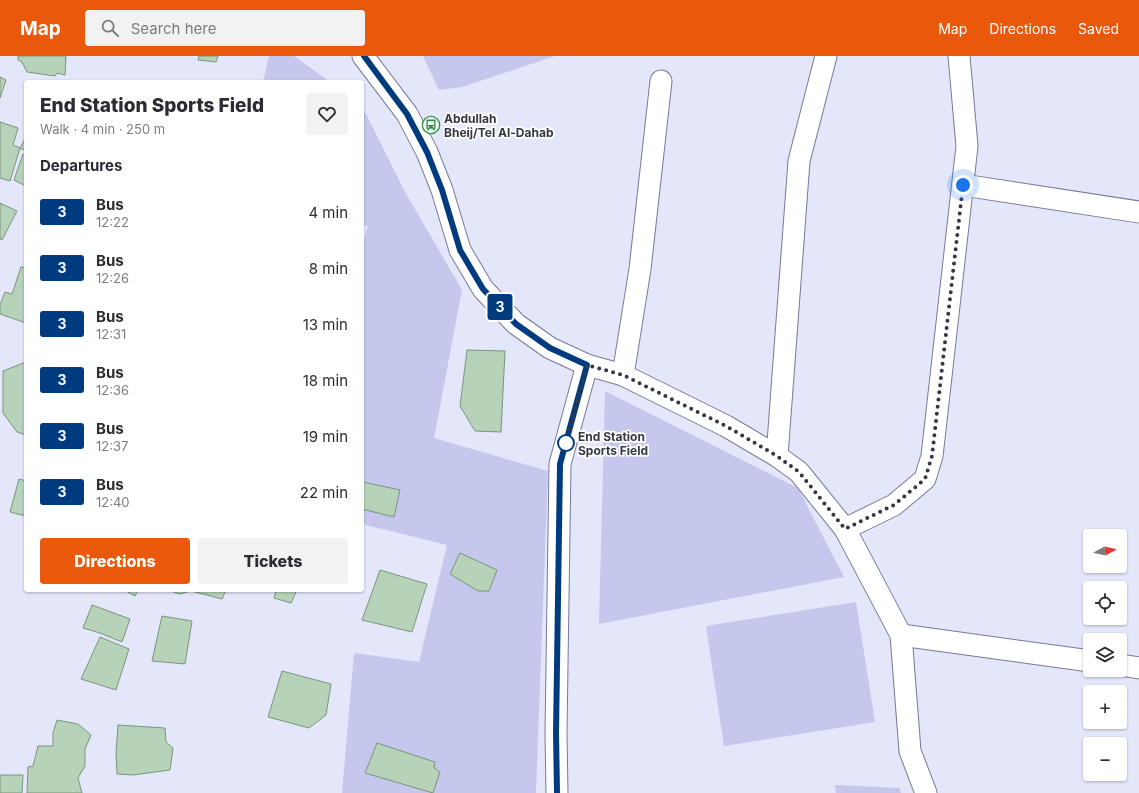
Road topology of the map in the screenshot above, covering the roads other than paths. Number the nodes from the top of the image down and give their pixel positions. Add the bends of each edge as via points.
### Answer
1 (364, 56) edge
2 (826, 56) edge
3 (959, 56) edge
4 (661, 81) dead end
5 (963, 185) junction
6 (1139, 212) edge
7 (587, 365) junction
8 (623, 375) junction
9 (777, 456) junction
10 (845, 529) junction
11 (901, 635) junction
12 (1083, 660) edge
13 (1127, 666) edge
14 (1139, 668) edge
15 (557, 793) edge
16 (926, 793) edge

1 - 7 street via 407,114 427,152 442,190 460,250 483,289 516,324 550,348
2 - 9 street via 799,161
3 - 5 street via 968,146
4 - 8 street via 640,270
5 - 6 street
5 - 10 street via 932,456 925,479 894,505
7 - 8 street
7 - 15 street via 560,464
8 - 9 street via 726,426
9 - 10 street via 799,472
10 - 11 street
11 - 12 street
11 - 16 street via 910,752
13 - 14 street

